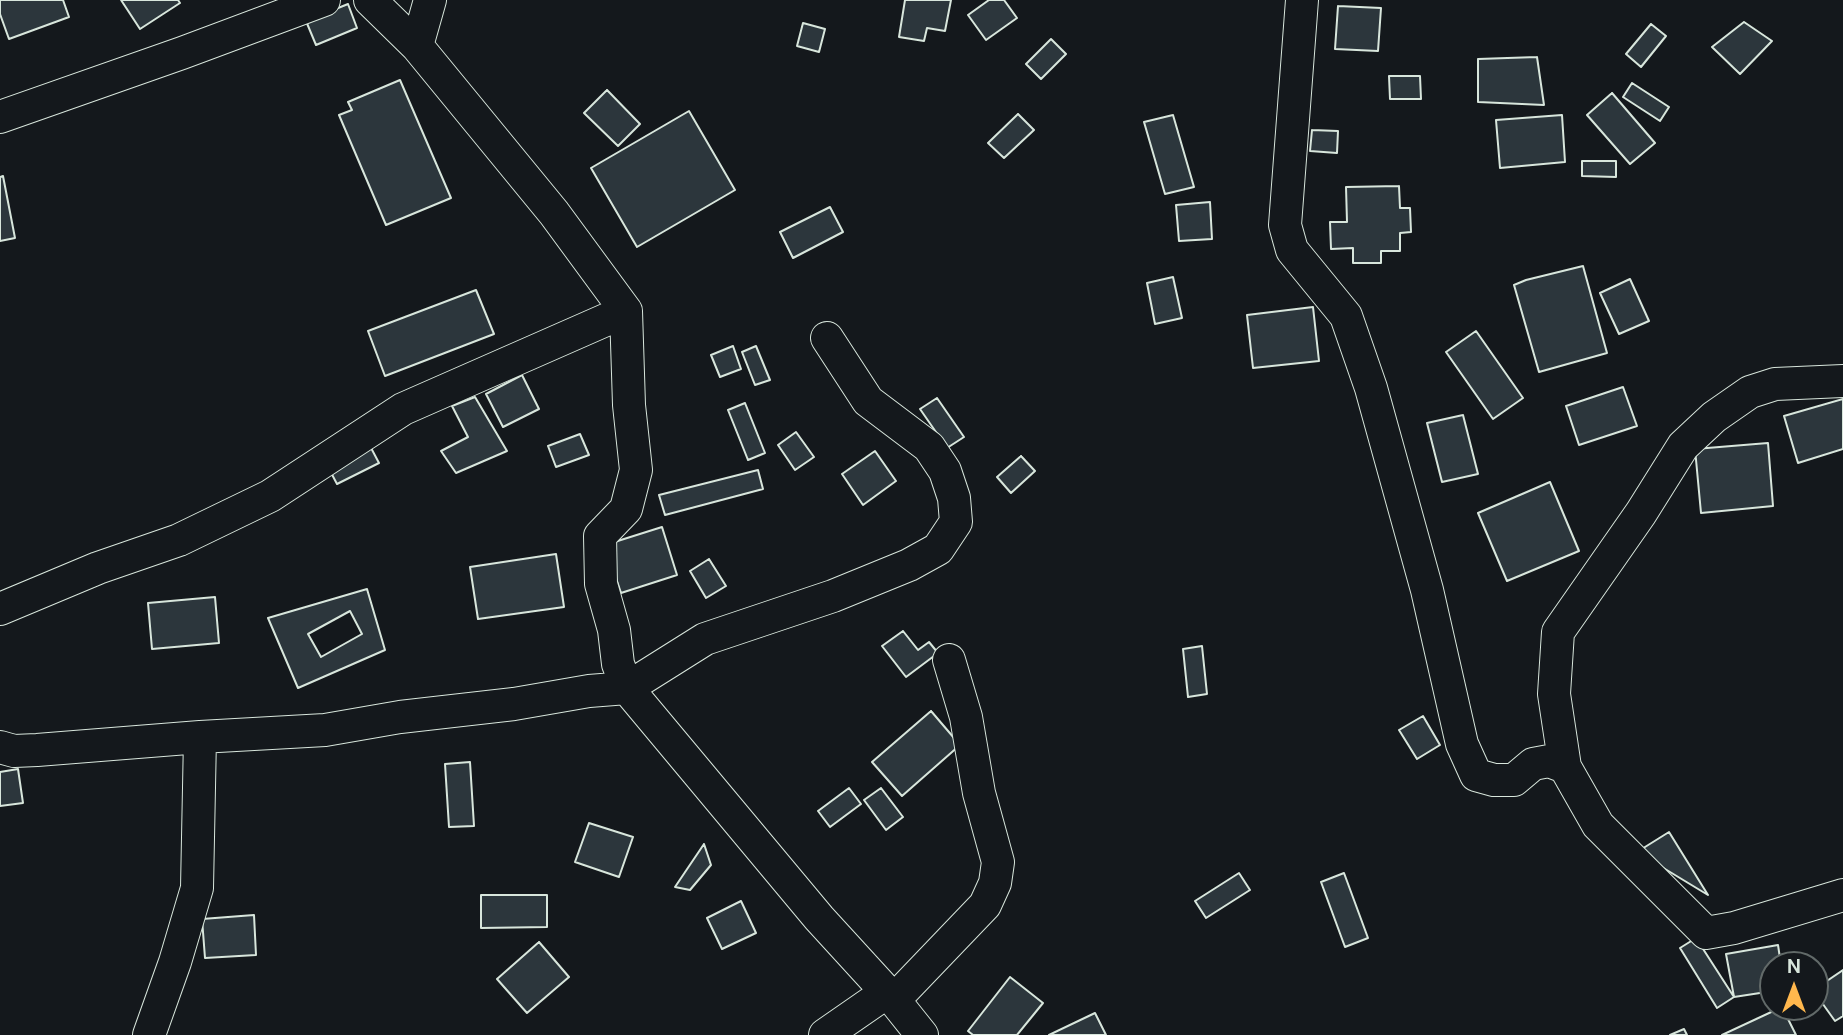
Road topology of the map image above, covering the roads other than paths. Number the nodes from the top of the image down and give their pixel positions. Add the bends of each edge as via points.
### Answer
1 (324, 0) edge
2 (370, 0) edge
3 (430, 0) edge
4 (1302, 0) edge
5 (417, 46) junction
6 (0, 117) edge
7 (626, 311) junction
8 (827, 338) dead end
9 (1843, 381) edge
10 (0, 609) edge
11 (949, 660) dead end
12 (628, 688) junction
13 (200, 737) junction
14 (0, 747) edge
15 (1565, 766) junction
16 (1843, 895) edge
17 (891, 996) junction
18 (149, 1035) edge
19 (825, 1035) edge
20 (922, 1035) edge

1 - 6 street
2 - 5 street
3 - 5 street
4 - 15 street via 1285,225 1292,250 1346,316 1371,388 1427,590 1462,744 1476,775 1514,780 1533,764 1549,761
5 - 7 street via 554,213
7 - 10 street via 403,409 270,496 179,540
7 - 12 street via 636,470 626,509 600,536 600,548 601,584 618,664
8 - 12 street via 868,401 929,447 945,471 956,522 938,549 909,565 705,639
9 - 15 street via 1776,384 1750,392 1683,446 1558,632 1554,694
11 - 17 street via 998,862 995,883 985,905
12 - 13 street via 325,730
12 - 17 street via 819,918
13 - 14 street via 14,751
13 - 18 street via 197,888
15 - 16 street via 1598,825 1706,933
17 - 19 street
17 - 20 street

